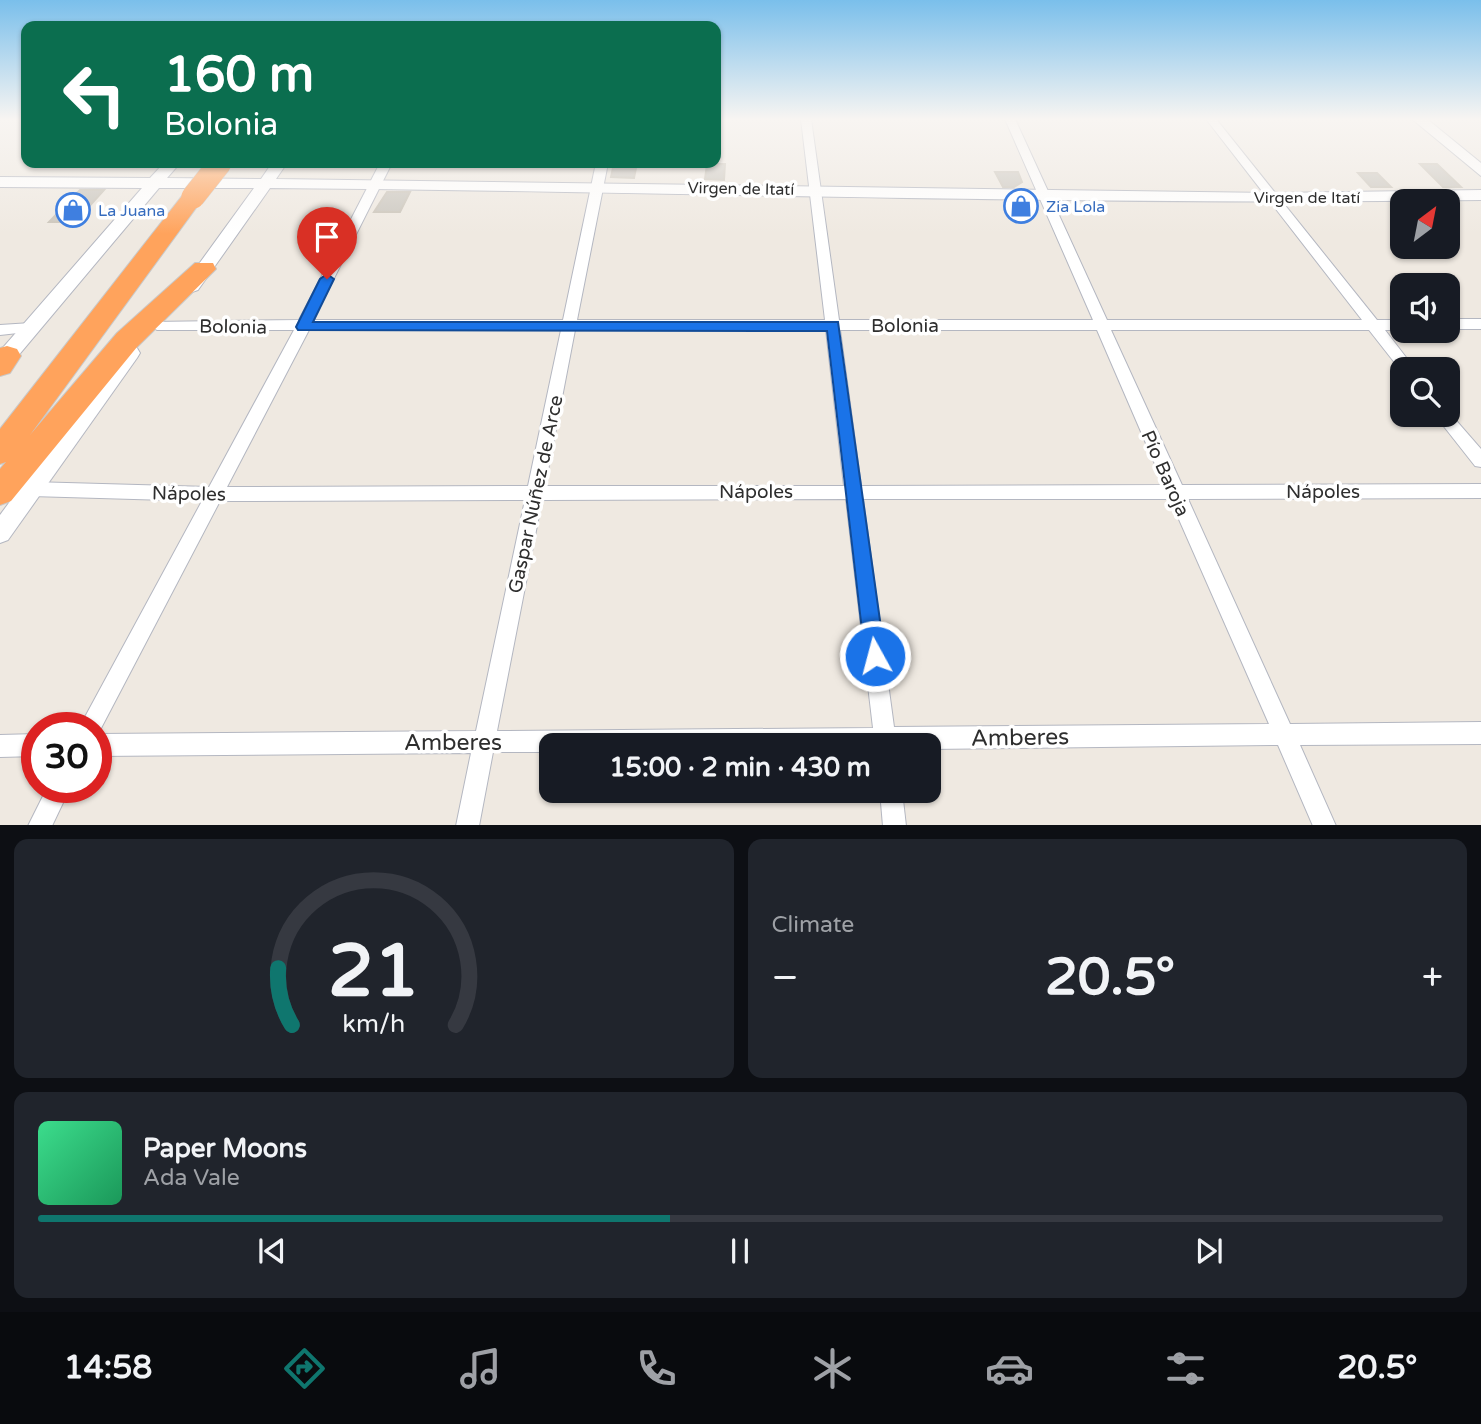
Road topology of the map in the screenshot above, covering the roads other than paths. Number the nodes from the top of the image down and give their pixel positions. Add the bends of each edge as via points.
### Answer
1 (812, 158) edge
2 (1026, 158) edge
3 (1242, 158) edge
4 (1466, 158) edge
5 (173, 168) edge
6 (200, 168) edge
7 (212, 168) edge
8 (277, 168) edge
9 (383, 168) edge
10 (601, 168) edge
11 (1481, 170) edge
12 (0, 182) edge
13 (267, 182) junction
14 (375, 183) junction
15 (598, 186) junction
16 (817, 190) junction
17 (175, 192) junction
18 (1041, 194) junction
19 (1481, 195) edge
20 (1274, 198) junction
21 (204, 269) junction
22 (1101, 324) junction
23 (1390, 324) edge
24 (1460, 324) edge
25 (1481, 324) edge
26 (157, 325) junction
27 (1372, 325) junction
28 (570, 326) junction
29 (833, 326) junction
30 (303, 327) junction
31 (32, 328) junction
32 (2, 354) edge
33 (1398, 357) edge
34 (0, 419) edge
35 (1454, 427) edge
36 (0, 452) edge
37 (1481, 461) edge
38 (31, 489) junction
39 (856, 491) junction
40 (1481, 491) edge
41 (0, 492) edge
42 (537, 492) junction
43 (1175, 492) junction
44 (213, 494) junction
45 (0, 533) edge
46 (98, 712) edge
47 (884, 733) edge
48 (1481, 733) edge
49 (1284, 734) junction
50 (484, 741) junction
51 (539, 741) edge
52 (941, 741) edge
53 (112, 745) edge
54 (0, 746) edge
55 (21, 746) edge
56 (50, 803) edge
57 (892, 803) edge
58 (38, 825) edge
59 (467, 825) edge
60 (895, 825) edge
61 (1325, 825) edge

1 - 16 street
2 - 18 street, Pío Baroja
3 - 20 street
4 - 11 street
5 - 17 street
6 - 17 highway
7 - 17 highway, bridge
8 - 13 street
9 - 14 street
10 - 15 street, Gaspar Núñez de Arce
12 - 17 street, Virgen de Itatí
13 - 14 street, Virgen de Itatí
13 - 17 street, Virgen de Itatí
13 - 21 street
14 - 15 street, Virgen de Itatí
14 - 30 street
15 - 16 street, Virgen de Itatí
15 - 28 street, Gaspar Núñez de Arce
16 - 18 street, Virgen de Itatí
16 - 29 street
17 - 31 street
17 - 34 highway
17 - 36 highway
18 - 20 street, Virgen de Itatí
18 - 22 street, Pío Baroja
19 - 20 street, Virgen de Itatí
20 - 27 street
21 - 26 street via 181,302
21 - 41 highway via 127,340
22 - 27 street, Bolonia
22 - 29 street, Bolonia
22 - 43 street, Pío Baroja
23 - 27 street, Bolonia
24 - 25 street
26 - 30 street, Bolonia
26 - 38 street via 129,354
27 - 33 street
28 - 29 street, Bolonia
28 - 30 street, Bolonia
28 - 42 street, Gaspar Núñez de Arce
29 - 39 street
30 - 44 street
31 - 32 street
31 - 32 street
35 - 37 street
38 - 44 street, Nápoles
38 - 45 street
39 - 42 street, Nápoles
39 - 43 street, Nápoles
39 - 47 street
40 - 43 street, Nápoles
42 - 44 street, Nápoles
42 - 50 street, Gaspar Núñez de Arce
43 - 49 street, Pío Baroja
44 - 46 street
48 - 49 street, Amberes
49 - 52 street, Amberes
49 - 61 street, Pío Baroja
50 - 51 street, Amberes
50 - 53 street, Amberes
50 - 59 street, Gaspar Núñez de Arce
54 - 55 street
56 - 58 street
57 - 60 street

